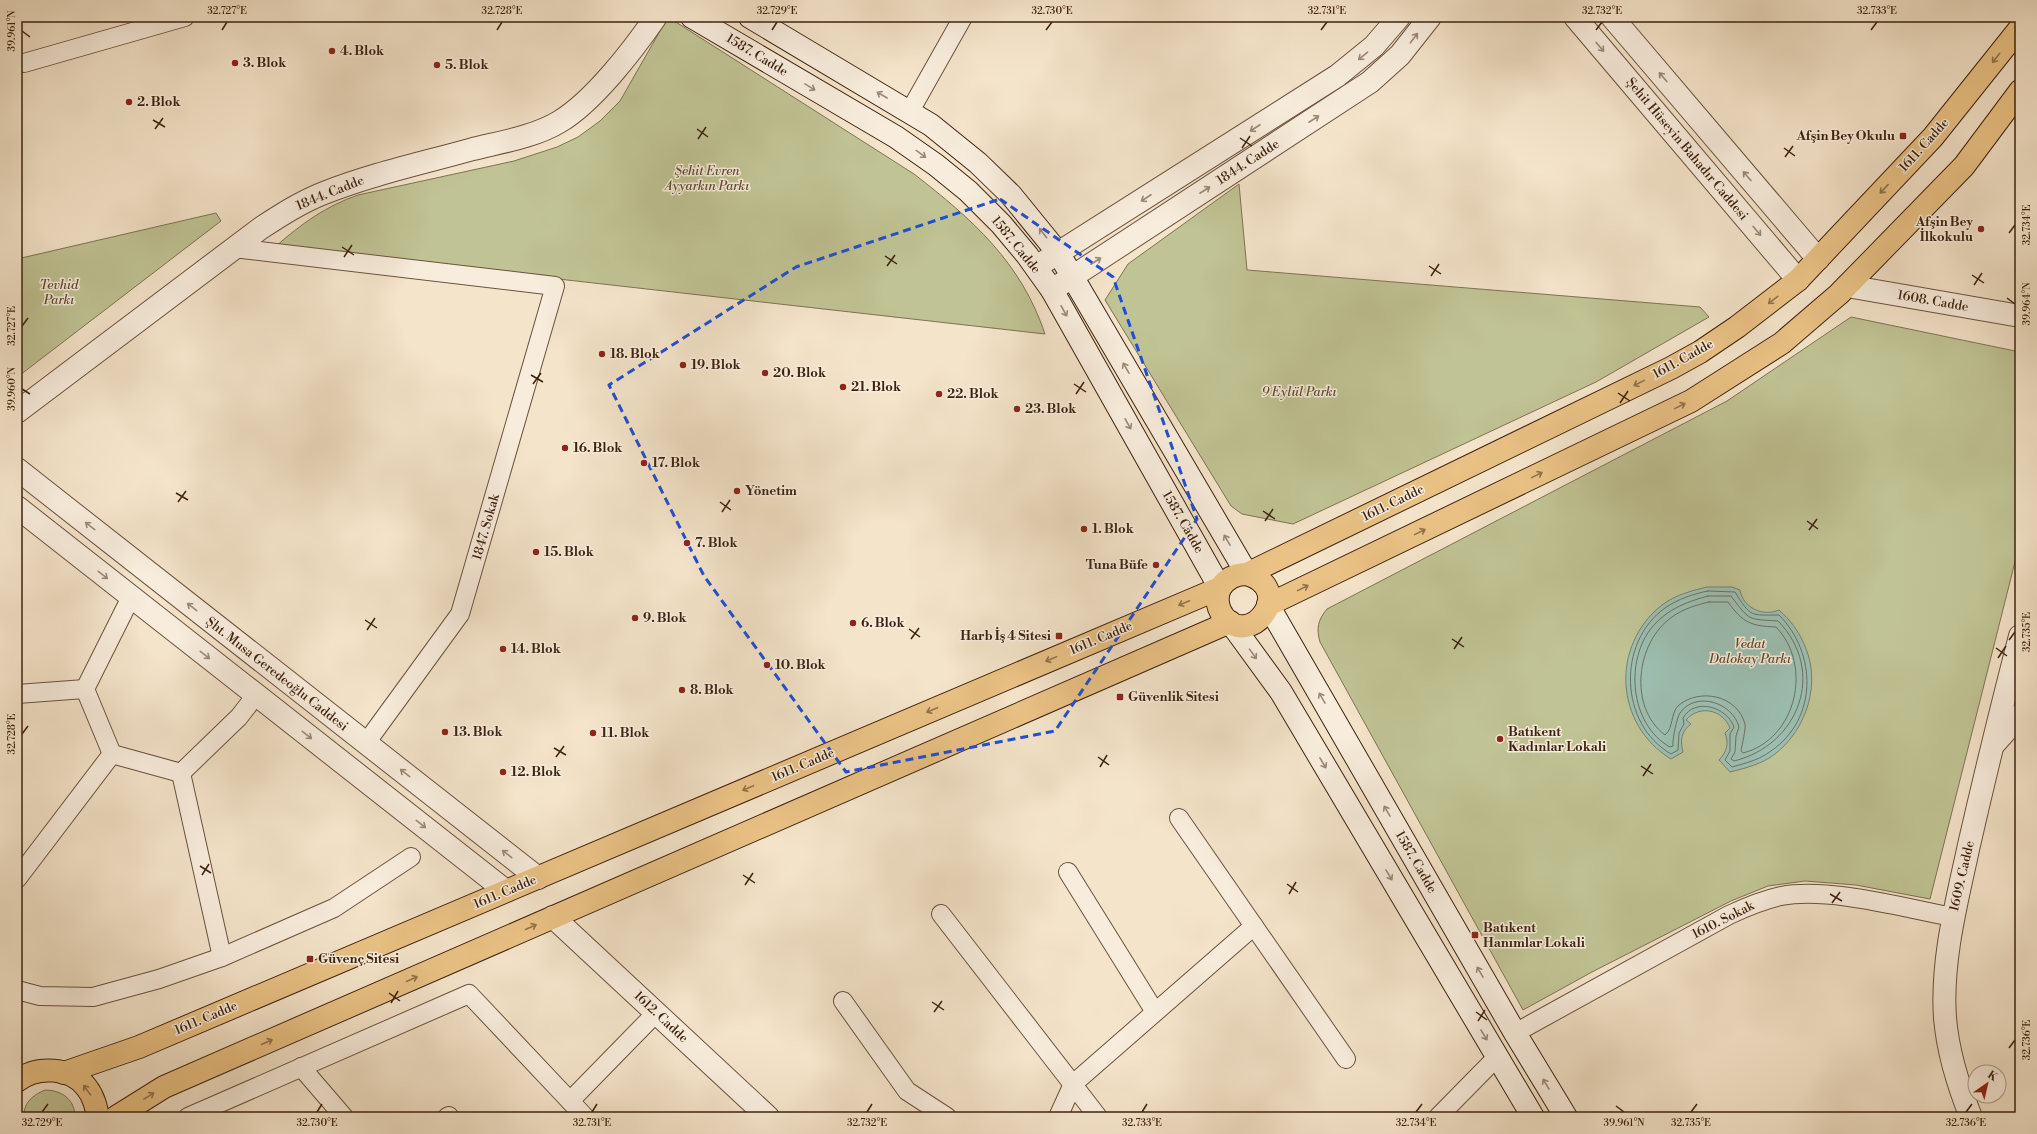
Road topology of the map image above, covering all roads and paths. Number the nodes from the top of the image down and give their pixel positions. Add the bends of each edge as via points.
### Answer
1 (185, 17) edge
2 (656, 17) edge
3 (692, 17) edge
4 (750, 17) edge
5 (963, 17) edge
6 (1399, 17) edge
7 (1430, 17) edge
8 (1575, 17) edge
9 (1612, 17) edge
10 (2020, 28) edge
11 (24, 63) dead end
12 (2020, 92) edge
13 (910, 111) junction
14 (234, 248) junction
15 (1059, 254) junction
16 (1818, 259) junction
17 (1036, 268) junction
18 (1073, 276) junction
19 (1798, 280) junction
20 (1847, 286) junction
21 (1052, 290) junction
22 (2020, 316) edge
23 (17, 412) edge
24 (17, 469) edge
25 (17, 508) edge
26 (1247, 574) junction
27 (1220, 588) junction
28 (131, 597) junction
29 (1268, 605) junction
30 (1230, 622) junction
31 (2020, 636) edge
32 (85, 688) junction
33 (17, 694) edge
34 (256, 695) junction
35 (2020, 715) edge
36 (366, 743) junction
37 (1992, 748) junction
38 (112, 754) junction
39 (181, 773) junction
40 (1179, 818) dead end
41 (411, 857) dead end
42 (1068, 872) dead end
43 (538, 878) junction
44 (17, 879) edge
45 (506, 891) junction
46 (941, 914) dead end
47 (553, 917) junction
48 (1953, 918) junction
49 (1254, 926) junction
50 (222, 957) junction
51 (17, 990) edge
52 (843, 1001) dead end
53 (1155, 1012) junction
54 (656, 1013) junction
55 (1515, 1032) junction
56 (1497, 1057) junction
57 (1346, 1059) dead end
58 (301, 1067) junction
59 (22, 1073) edge
60 (64, 1073) junction
61 (1072, 1084) junction
62 (570, 1101) junction
63 (98, 1117) edge
64 (116, 1117) edge
65 (188, 1117) edge
66 (344, 1117) edge
67 (585, 1117) edge
68 (768, 1117) edge
69 (947, 1117) edge
70 (1058, 1117) edge
71 (1098, 1117) edge
72 (1438, 1117) edge
73 (1532, 1117) edge
74 (1566, 1117) edge
75 (1971, 1117) edge

1 - 11 street
2 - 14 street, 1844. Cadde via 605,81 576,110 559,122 529,134 356,181 323,193 293,207
3 -> 17 street, 1587. Cadde via 917,152 953,178 984,206 1016,241
13 -> 4 street
5 - 13 street
6 -> 15 street, 1844. Cadde via 1374,46 1336,76
18 -> 7 street, 1844. Cadde via 1370,82 1400,55
8 -> 19 street, Şehit Hüseyin Bahadır Caddesi
16 -> 9 street
10 -> 16 main road, 1611. Cadde via 1933,137
12 - 20 main road via 1964,166
15 -> 13 street via 996,179 957,144
14 - 23 street, 1844. Cadde
14 - 36 street, 1847. Sokak via 555,286 460,614
15 - 17 street, 1844. Cadde
15 - 18 street
16 - 19 main road, 1611. Cadde
17 - 21 street, 1587. Cadde
18 - 21 street, 1844. Cadde
26 -> 18 street
19 -> 26 main road, 1611. Cadde via 1700,352
20 - 22 street, 1608. Cadde
29 -> 20 main road via 1691,401 1782,342
21 -> 27 street, 1587. Cadde
36 -> 24 street, Şht. Musa Geredeoğlu Caddesi
25 -> 28 street
26 - 27 main road, 1611. Cadde via 1231,576
26 - 29 main road via 1255,576 1267,589
27 - 30 main road via 1217,596 1220,612
27 -> 43 main road, 1611. Cadde
28 - 32 street
28 -> 34 street
29 - 30 main road via 1265,613 1254,623 1241,625
55 -> 29 street, 1587. Cadde
30 - 47 main road
30 -> 56 street via 1281,692
31 - 37 street, 1609. Cadde
32 - 33 street
32 - 38 street
34 - 39 street via 239,717
34 -> 45 street
35 - 37 street
43 -> 36 street, Şht. Musa Geredeoğlu Caddesi
37 - 48 street, 1609. Cadde
38 - 39 street
38 - 44 street
39 - 50 street
40 - 49 street
41 - 50 street via 334,908
42 - 53 street
43 - 45 main road, 1611. Cadde
45 - 60 main road, 1611. Cadde via 139,1047
46 - 61 street
47 - 54 street, 1612. Cadde
64 -> 47 main road via 164,1087
48 - 55 street, 1610. Sokak via 1838,896 1782,896 1756,903 1729,915
48 - 75 street, 1609. Cadde via 1945,987 1945,1017 1952,1064
49 - 53 street
49 - 57 street
50 - 51 street via 159,979 94,997 40,996
52 - 69 street via 906,1091
53 - 61 street
54 - 62 street
54 - 68 street, 1612. Cadde
74 -> 55 street, 1587. Cadde
56 - 72 street
56 - 73 street
58 - 62 street via 469,994
58 - 65 street
58 - 66 street
59 - 60 main road via 49,1070
63 -> 60 main road via 96,1104 87,1088
61 - 70 street
61 - 71 street
62 - 67 street

